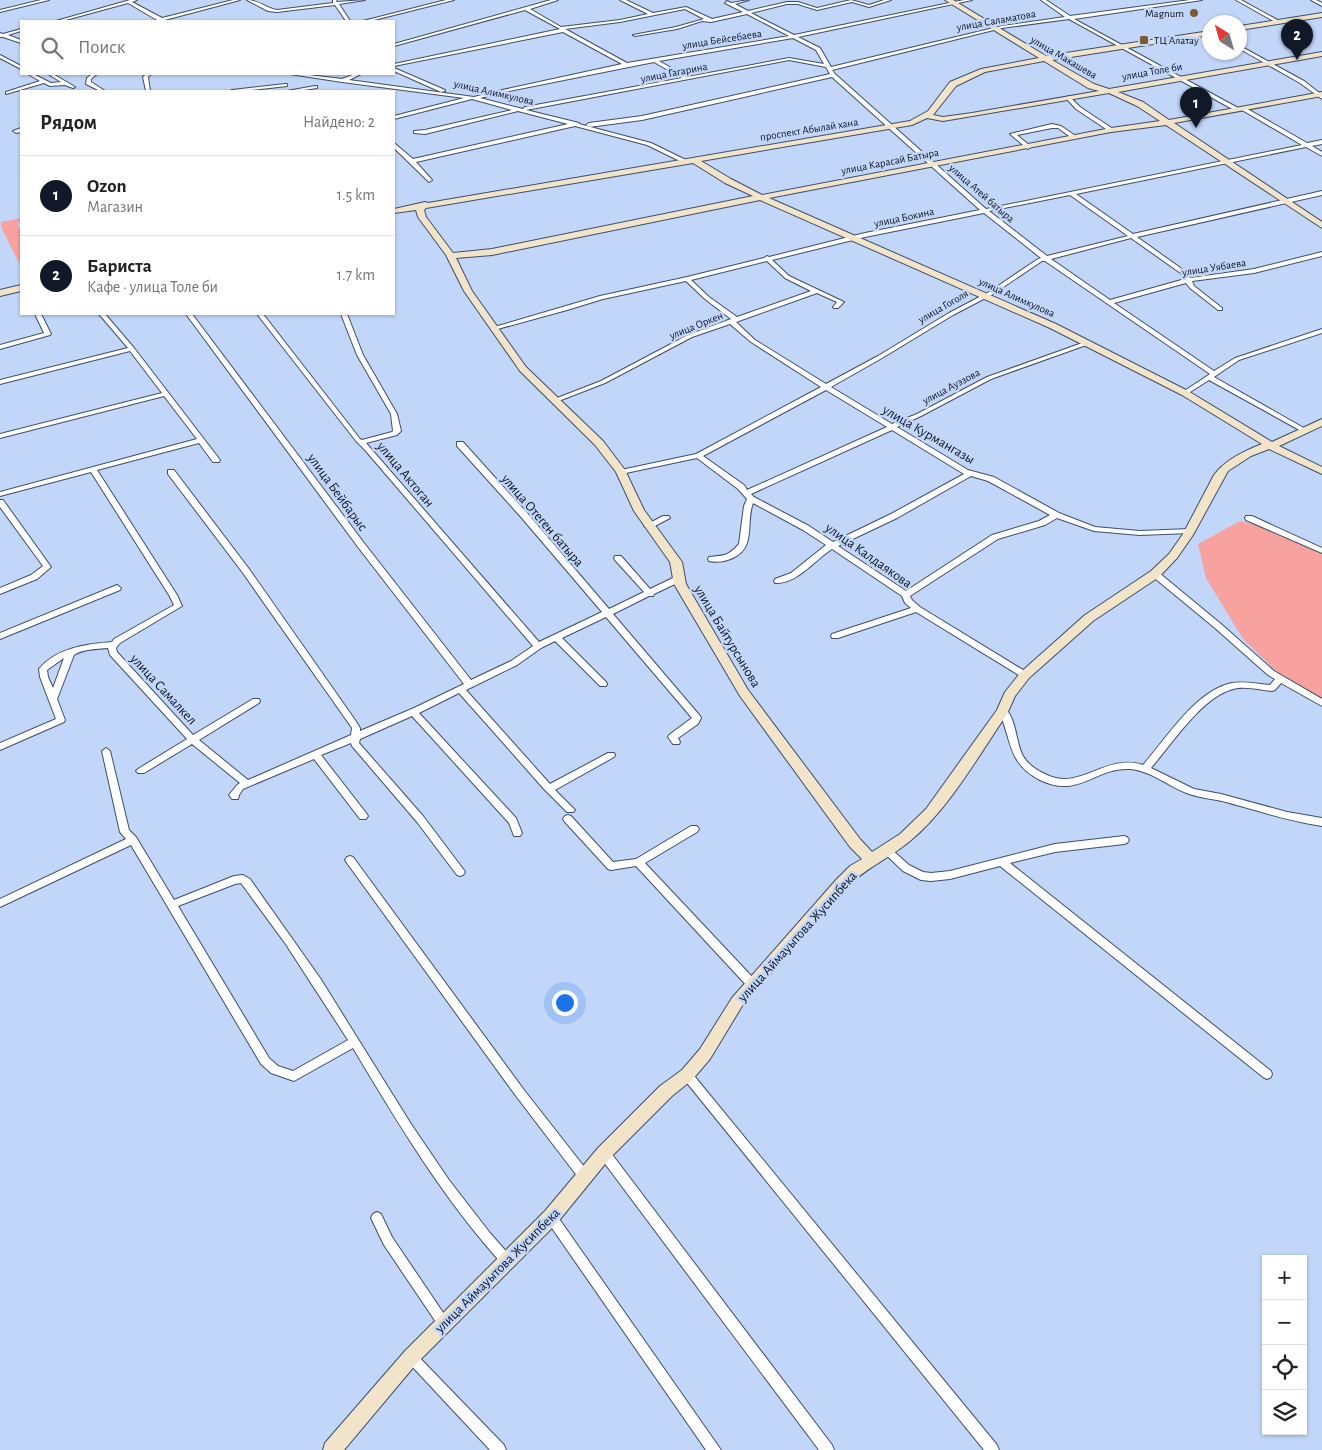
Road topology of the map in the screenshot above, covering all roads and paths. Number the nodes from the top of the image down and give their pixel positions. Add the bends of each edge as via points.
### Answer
1 (47, 0) edge
2 (238, 0) edge
3 (249, 0) edge
4 (363, 0) edge
5 (452, 0) edge
6 (553, 0) edge
7 (622, 0) edge
8 (747, 0) edge
9 (889, 0) edge
10 (970, 0) edge
11 (1043, 0) edge
12 (1152, 0) edge
13 (1200, 0) edge
14 (1238, 0) edge
15 (1313, 0) edge
16 (132, 1) edge
17 (335, 2) edge
18 (951, 2) edge
19 (1322, 5) edge
20 (1163, 6) junction
21 (524, 8) junction
22 (0, 11) edge
23 (747, 12) junction
24 (651, 14) junction
25 (1322, 15) edge
26 (1071, 18) junction
27 (62, 20) edge
28 (158, 20) edge
29 (163, 20) edge
30 (347, 20) edge
31 (370, 20) edge
32 (710, 20) junction
33 (1279, 22) junction
34 (1247, 27) edge
35 (563, 29) junction
36 (994, 29) junction
37 (20, 30) edge
38 (1202, 34) edge
39 (0, 35) edge
40 (635, 35) dead end
41 (794, 37) junction
42 (20, 42) edge
43 (395, 45) edge
44 (1122, 46) junction
45 (1247, 51) edge
46 (1322, 54) edge
47 (0, 56) edge
48 (20, 58) edge
49 (1044, 59) junction
50 (10, 60) junction
51 (654, 60) junction
52 (1268, 63) junction
53 (626, 65) junction
54 (20, 67) edge
55 (395, 67) edge
56 (395, 68) edge
57 (829, 68) junction
58 (32, 75) edge
59 (52, 75) edge
60 (95, 75) edge
61 (148, 75) edge
62 (297, 75) edge
63 (357, 75) edge
64 (833, 75) junction
65 (302, 76) junction
66 (317, 78) junction
67 (1178, 78) junction
68 (687, 79) junction
69 (64, 81) junction
70 (342, 81) junction
71 (44, 83) junction
72 (92, 85) junction
73 (74, 87) junction
74 (314, 87) junction
75 (287, 89) edge
76 (69, 90) edge
77 (101, 90) edge
78 (148, 90) edge
79 (260, 90) edge
80 (318, 90) edge
81 (1105, 91) junction
82 (8, 93) dead end
83 (448, 94) junction
84 (1321, 95) edge
85 (475, 98) junction
86 (1069, 98) junction
87 (1241, 109) junction
88 (522, 110) junction
89 (927, 116) junction
90 (395, 117) edge
91 (1169, 122) junction
92 (577, 124) junction
93 (584, 126) junction
94 (891, 127) junction
95 (1111, 130) junction
96 (416, 132) dead end
97 (1074, 137) junction
98 (1322, 142) edge
99 (395, 146) edge
100 (1306, 146) junction
101 (1028, 147) junction
102 (1322, 154) edge
103 (694, 160) junction
104 (412, 161) junction
105 (684, 161) junction
106 (1226, 161) junction
107 (934, 164) junction
108 (429, 180) dead end
109 (1322, 193) edge
110 (1071, 194) junction
111 (762, 197) junction
112 (1285, 201) junction
113 (425, 204) junction
114 (984, 210) junction
115 (395, 213) edge
116 (395, 213) edge
117 (422, 217) junction
118 (1322, 226) edge
119 (1134, 236) junction
120 (851, 239) junction
121 (1322, 254) edge
122 (452, 258) junction
123 (768, 258) junction
124 (1046, 258) junction
125 (687, 279) junction
126 (1189, 280) junction
127 (20, 288) edge
128 (0, 292) edge
129 (816, 292) junction
130 (984, 296) junction
131 (1110, 302) junction
132 (836, 308) dead end
133 (1220, 309) dead end
134 (38, 315) edge
135 (103, 315) edge
136 (190, 315) edge
137 (261, 315) edge
138 (344, 315) edge
139 (733, 320) junction
140 (494, 328) junction
141 (1322, 331) edge
142 (1087, 343) junction
143 (0, 347) edge
144 (132, 349) junction
145 (1211, 376) junction
146 (0, 382) edge
147 (826, 388) junction
148 (1185, 393) junction
149 (166, 394) junction
150 (554, 400) junction
151 (1322, 422) edge
152 (893, 428) junction
153 (1305, 430) junction
154 (0, 436) edge
155 (202, 440) junction
156 (362, 442) junction
157 (460, 444) dead end
158 (1270, 446) junction
159 (698, 456) junction
160 (216, 460) dead end
161 (93, 470) junction
162 (171, 472) dead end
163 (620, 472) junction
164 (1322, 472) edge
165 (969, 474) junction
166 (746, 493) junction
167 (0, 494) edge
168 (751, 499) junction
169 (0, 502) edge
170 (1056, 515) junction
171 (666, 518) dead end
172 (1249, 518) dead end
173 (648, 526) junction
174 (1190, 531) junction
175 (834, 546) junction
176 (1322, 551) edge
177 (618, 558) dead end
178 (712, 559) dead end
179 (1155, 574) junction
180 (678, 579) junction
181 (778, 582) dead end
182 (16, 584) junction
183 (117, 588) dead end
184 (0, 591) edge
185 (19, 593) dead end
186 (650, 594) junction
187 (906, 595) junction
188 (918, 609) junction
189 (607, 613) junction
190 (0, 636) edge
191 (835, 636) dead end
192 (556, 637) junction
193 (114, 645) junction
194 (538, 646) junction
195 (74, 650) junction
196 (1025, 675) junction
197 (1280, 680) junction
198 (469, 684) junction
199 (603, 684) dead end
200 (460, 689) junction
201 (52, 699) junction
202 (256, 701) dead end
203 (1322, 703) edge
204 (1003, 711) junction
205 (414, 712) junction
206 (355, 737) junction
207 (193, 740) junction
208 (676, 742) dead end
209 (0, 747) edge
210 (106, 751) dead end
211 (315, 754) junction
212 (611, 755) dead end
213 (1146, 768) junction
214 (141, 772) dead end
215 (247, 784) junction
216 (549, 790) junction
217 (235, 797) dead end
218 (363, 816) dead end
219 (1322, 822) edge
220 (694, 829) dead end
221 (517, 833) dead end
222 (133, 840) junction
223 (1124, 840) dead end
224 (887, 851) junction
225 (350, 860) dead end
226 (871, 860) junction
227 (638, 862) junction
228 (1002, 862) junction
229 (460, 872) dead end
230 (0, 903) edge
231 (173, 904) junction
232 (752, 984) junction
233 (355, 1042) junction
234 (1267, 1074) dead end
235 (687, 1075) junction
236 (604, 1153) junction
237 (585, 1177) junction
238 (551, 1217) junction
239 (377, 1218) dead end
240 (508, 1262) junction
241 (444, 1324) junction
242 (410, 1357) junction
243 (332, 1450) edge
244 (499, 1450) edge
245 (714, 1450) edge
246 (827, 1450) edge
247 (992, 1450) edge

1 - 22 street
2 - 29 street
3 - 17 street via 277,11
4 - 17 street
5 - 31 street
6 - 21 street
7 - 24 street
8 - 23 street, улица Атей батыра via 729,3
9 - 23 street via 869,6 855,1 817,9 793,2
10 - 18 street, улица Бейсебаева
11 - 26 street
12 - 20 street
13 - 20 street, улица Саламатова
14 - 33 street
15 - 19 street
16 - 27 street
16 - 28 street
17 - 30 street
18 - 36 street, улица Макашева
18 - 41 street, улица Бейсебаева
20 - 26 street, улица Саламатова
21 - 35 street
21 - 43 street via 469,28
23 - 32 street
23 - 41 street, улица Атей батыра
24 - 32 street via 688,9
24 - 35 street
25 - 33 street
26 - 36 street, улица Саламатова
26 - 44 street
32 - 40 street
33 - 34 street
35 - 53 street
35 - 55 street
36 - 49 street, улица Макашева
36 - 57 street, улица Саламатова
37 - 39 street
38 - 44 street
39 - 42 street
41 - 51 street, улица Бейсебаева
41 - 57 street, улица Атей батыра via 822,52
44 - 49 street
44 - 67 street
45 - 52 street
46 - 52 street, улица Толе би
47 - 50 street
48 - 50 street
49 - 81 street, улица Макашева
49 - 89 street via 999,66 961,79 950,87
50 - 54 street
51 - 53 street, улица Бейсебаева
51 - 68 street
52 - 67 street, улица Толе би
52 - 84 street
53 - 85 street, улица Бейсебаева
56 - 83 street
57 - 64 street, улица Атей батыра
57 - 68 street, улица Гагарина via 788,59
58 - 71 street
59 - 69 street
60 - 72 street via 87,81
61 - 78 street via 145,77
62 - 65 street, улица Алимкулова
63 - 70 street
64 - 93 street via 722,102
64 - 94 street, улица Атей батыра
65 - 66 street, улица Алимкулова
65 - 75 street via 286,79
66 - 70 street, улица Алимкулова
66 - 74 street via 311,83
67 - 81 street, улица Толе би
67 - 87 street
68 - 88 street, улица Гагарина
69 - 71 street via 57,85
69 - 73 street
70 - 83 street, улица Алимкулова
71 - 82 street
72 - 73 street
72 - 77 street
73 - 76 street
74 - 75 street
74 - 80 street
75 - 79 street
81 - 86 street, улица Толе би
81 - 91 street, улица Макашева via 1130,99
83 - 85 street, улица Алимкулова
84 - 87 street, улица Карасай Батыра
85 - 88 street, улица Алимкулова
85 - 90 street, улица Бейсебаева
86 - 89 street, улица Толе би via 943,119
86 - 95 street
87 - 91 street, улица Карасай Батыра
87 - 100 street
88 - 92 street, улица Алимкулова
88 - 96 street, улица Гагарина
89 - 94 street, проспект Абылай хана
91 - 95 street, улица Карасай Батыра
91 - 106 street, улица Макашева
92 - 93 street, улица Алимкулова
92 - 104 street
93 - 105 street, улица Алимкулова via 649,144
94 - 103 street, проспект Абылай хана
94 - 107 street, улица Атей батыра
95 - 97 street, улица Карасай Батыра
97 - 101 street, улица Карасай Батыра
97 - 101 street via 1052,126 1013,134
98 - 100 street, улица Бокина
99 - 104 street
100 - 102 street
100 - 106 street, улица Бокина
101 - 107 street, улица Карасай Батыра
103 - 105 street, проспект Абылай хана
103 - 111 street, улица Алимкулова
104 - 108 street
105 - 113 street, проспект Абылай хана
106 - 110 street, улица Бокина
106 - 112 street, улица Макашева
107 - 111 street, улица Карасай Батыра
107 - 114 street, улица Атей батыра
109 - 112 street, улица Гоголя
110 - 114 street, улица Бокина
110 - 119 street
111 - 120 street, улица Алимкулова
111 - 122 street, улица Карасай Батыра
112 - 118 street, улица Макашева
112 - 119 street, улица Гоголя
113 - 115 street, проспект Абылай хана
113 - 117 street via 420,210
114 - 120 street, улица Бокина
114 - 124 street, улица Атей батыра
116 - 117 street
117 - 122 street, улица Байтурсынова
119 - 124 street, улица Гоголя
119 - 126 street
120 - 123 street, улица Бокина
120 - 130 street, улица Алимкулова
121 - 126 street, улица Уябаева via 1254,271
122 - 140 street, улица Байтурсынова via 468,291
123 - 125 street, улица Бокина
123 - 129 street via 786,277
124 - 130 street, улица Гоголя via 1033,263
124 - 131 street, улица Атей батыра
125 - 139 street, улица Курмангазы
125 - 140 street, улица Бокина via 602,297
126 - 131 street, улица Уябаева
126 - 133 street via 1192,287
127 - 128 street
129 - 132 street via 841,302
129 - 139 street, улица Оркен
130 - 142 street, улица Алимкулова
130 - 147 street, улица Гоголя
131 - 145 street, улица Атей батыра
134 - 143 street via 48,334
135 - 144 street
136 - 198 street, улица Бейбарыс
137 - 156 street, улица Актоган
138 - 156 street via 360,355 397,424 396,434
139 - 147 street, улица Курмангазы via 753,341
139 - 150 street, улица Оркен via 672,345 603,382
140 - 150 street, улица Байтурсынова via 523,369
141 - 145 street via 1236,359
142 - 148 street, улица Алимкулова
142 - 152 street, улица Ауэзова via 989,378
144 - 146 street
144 - 149 street
145 - 148 street
145 - 153 street
147 - 152 street, улица Курмангазы
147 - 159 street, улица Гоголя
148 - 158 street, улица Алимкулова
149 - 154 street
149 - 155 street
150 - 163 street, улица Байтурсынова via 600,443
151 - 153 street, улица Аймауытова Жусипбека
152 - 165 street, улица Курмангазы
152 - 166 street, улица Ауэзова
153 - 158 street, улица Аймауытова Жусипбека
155 - 160 street
155 - 161 street
156 - 194 street, улица Актоган
157 - 189 street, улица Отеген батыра
158 - 164 street, улица Алимкулова
158 - 174 street, улица Аймауытова Жусипбека via 1242,457 1219,475
159 - 163 street, улица Гоголя
159 - 166 street, улица Калдаякова
161 - 167 street
161 - 193 street, улица Самалкел via 178,606
162 - 206 street via 325,682 356,728
163 - 173 street, улица Байтурсынова
165 - 170 street, улица Курмангазы via 991,479
165 - 175 street
166 - 168 street, улица Калдаякова
168 - 175 street, улица Калдаякова
168 - 178 street via 743,544 727,558
169 - 182 street via 47,567 34,577
170 - 174 street, улица Курмангазы via 1094,529 1114,532
170 - 187 street via 1042,523 995,537
171 - 173 street
172 - 176 street
173 - 180 street, улица Байтурсынова via 676,562
174 - 179 street, улица Аймауытова Жусипбека via 1173,556
175 - 181 street via 821,552 794,575
175 - 187 street, улица Калдаякова
177 - 186 street
179 - 196 street, улица Аймауытова Жусипбека via 1089,618
179 - 197 street
180 - 186 street
180 - 226 street, улица Байтурсынова via 758,714
182 - 184 street
182 - 185 street
183 - 190 street
186 - 189 street
187 - 188 street, улица Калдаякова
188 - 191 street
188 - 196 street, улица Калдаякова
189 - 192 street
189 - 208 street, улица Отеген батыра via 696,718 695,722 672,737
192 - 194 street
192 - 199 street
193 - 195 street
193 - 207 street, улица Самалкел via 112,652
194 - 198 street via 514,663
195 - 201 street
195 - 201 street via 52,660 44,668
196 - 204 street, улица Аймауытова Жусипбека via 1009,695
197 - 203 street
197 - 213 street via 1272,688 1225,688 1195,711
198 - 200 street
200 - 205 street
200 - 216 street
201 - 209 street via 61,720
202 - 207 street
204 - 213 street via 1009,722 1016,755 1024,766 1055,783 1072,784 1117,766
204 - 224 street, улица Аймауытова Жусипбека via 931,813
205 - 206 street
205 - 221 street via 513,821
206 - 211 street
206 - 229 street via 355,744 420,819
207 - 214 street
207 - 215 street, улица Самалкел
210 - 222 street via 125,832
211 - 215 street
211 - 218 street
212 - 216 street
213 - 219 street via 1193,792
215 - 217 street via 236,791
216 - 227 street via 611,866
220 - 227 street
222 - 230 street
222 - 231 street
223 - 228 street via 1055,848
224 - 226 street, улица Аймауытова Жусипбека
224 - 228 street via 906,868 931,877
225 - 237 street
226 - 232 street, улица Аймауытова Жусипбека via 841,884
227 - 232 street
228 - 234 street
231 - 233 street via 234,880 247,882 280,926
231 - 233 street via 265,1061 275,1070 294,1076
232 - 235 street, улица Аймауытова Жусипбека via 737,1002 706,1054
233 - 240 street via 383,1092 450,1192
235 - 236 street, улица Аймауытова Жусипбека via 666,1091
235 - 247 street
236 - 237 street, улица Аймауытова Жусипбека
236 - 246 street
237 - 238 street, улица Аймауытова Жусипбека
238 - 240 street, улица Аймауытова Жусипбека
238 - 245 street
239 - 241 street via 388,1241
240 - 241 street, улица Аймауытова Жусипбека
241 - 242 street, улица Аймауытова Жусипбека
242 - 243 street, улица Аймауытова Жусипбека
242 - 244 street

